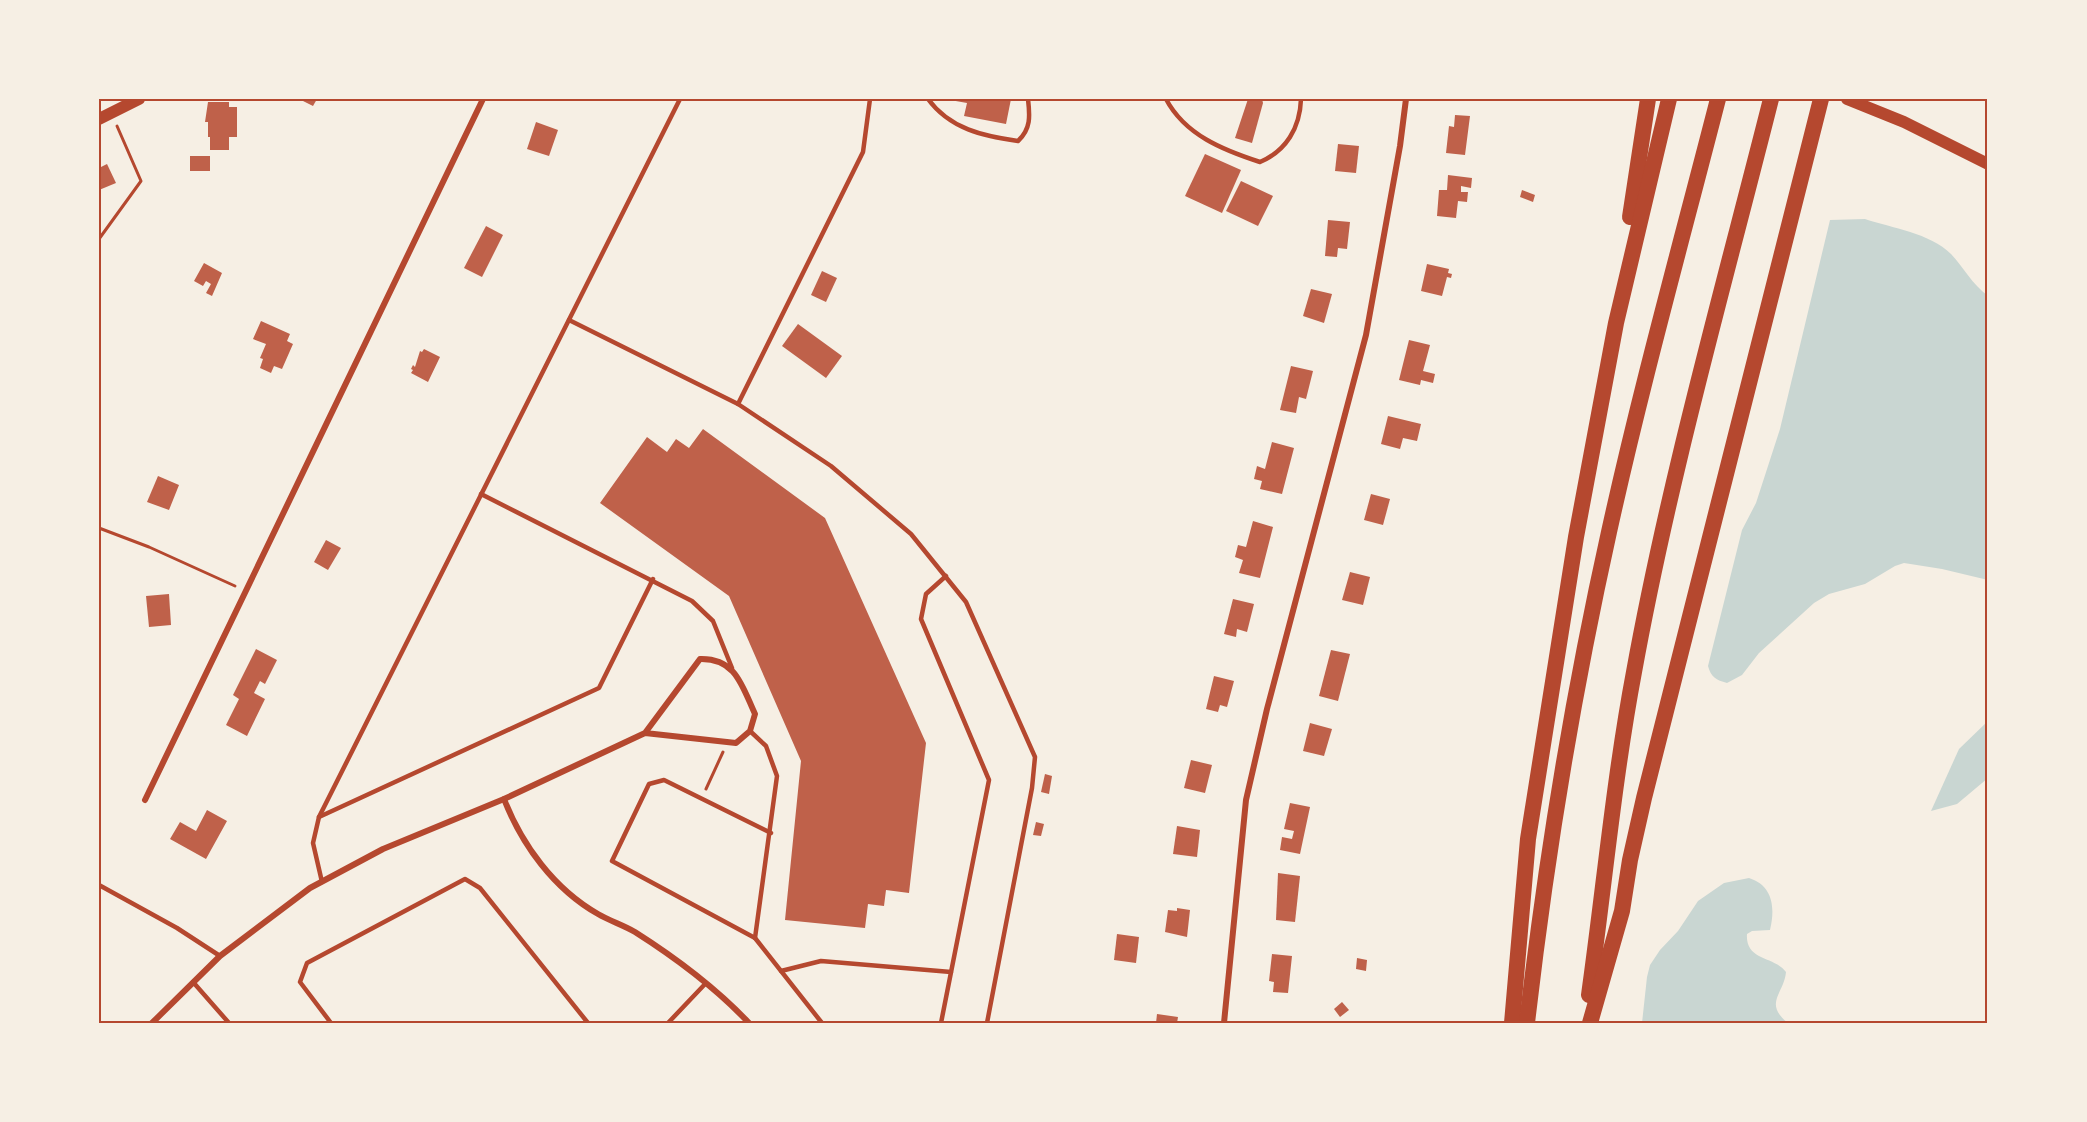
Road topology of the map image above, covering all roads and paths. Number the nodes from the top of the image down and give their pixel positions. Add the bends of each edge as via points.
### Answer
1 (139, 99) edge
2 (483, 99) edge
3 (680, 99) edge
4 (870, 99) edge
5 (928, 99) edge
6 (1028, 99) edge
7 (1166, 99) edge
8 (1301, 99) edge
9 (1406, 99) edge
10 (1648, 99) edge
11 (1669, 99) edge
12 (1718, 99) edge
13 (1771, 99) edge
14 (1821, 99) edge
15 (1847, 99) edge
16 (111, 113) junction
17 (99, 119) edge
18 (1988, 164) edge
19 (99, 239) edge
20 (569, 320) junction
21 (1603, 387) junction
22 (738, 404) junction
23 (481, 494) junction
24 (99, 528) edge
25 (946, 576) junction
26 (653, 579) junction
27 (246, 591) junction
28 (732, 668) junction
29 (750, 731) junction
30 (645, 733) junction
31 (723, 753) dead end
32 (701, 798) junction
33 (504, 799) junction
34 (145, 800) dead end
35 (319, 818) junction
36 (771, 833) junction
37 (322, 882) junction
38 (99, 885) edge
39 (755, 938) junction
40 (220, 956) junction
41 (782, 971) junction
42 (951, 972) junction
43 (193, 982) junction
44 (706, 983) junction
45 (152, 1023) edge
46 (230, 1023) edge
47 (331, 1023) edge
48 (588, 1023) edge
49 (669, 1023) edge
50 (749, 1023) edge
51 (822, 1023) edge
52 (941, 1023) edge
53 (987, 1023) edge
54 (1224, 1023) edge
55 (1512, 1023) edge
56 (1527, 1023) edge
57 (1588, 1023) edge

1 - 16 main road
2 - 27 street
3 - 20 lane
4 - 22 lane via 863,152
5 - 6 lane via 952,122 977,135 1018,141 1029,123
7 - 8 lane via 1193,132 1222,149 1260,162 1275,156 1287,144
9 - 54 street via 1366,335 1246,800
10 - 21 highway
11 - 21 highway
12 - 56 highway via 1596,595 1564,770
13 - 57 highway via 1688,425 1643,623
14 - 57 highway via 1644,798 1622,911
15 - 18 main road
16 - 17 main road
16 - 19 path via 141,182
20 - 22 lane
20 - 23 lane
21 - 55 highway via 1528,839
22 - 25 lane via 831,466 911,534
23 - 26 lane
23 - 35 lane
24 - 27 path
25 - 42 lane via 927,594 921,619 989,780
25 - 53 lane via 966,602 1035,757
26 - 28 lane via 692,601 713,621
26 - 35 lane via 599,688
27 - 34 street
28 - 29 street via 755,714
28 - 30 street via 717,659 700,659
29 - 30 street via 736,743
29 - 36 lane via 766,746 777,776
30 - 33 street
31 - 32 path
32 - 36 lane
32 - 39 lane via 664,780 649,784 612,861
33 - 37 street via 383,849
33 - 44 street via 524,841 570,894 598,914 632,930
35 - 37 lane via 313,843
36 - 39 lane
37 - 40 street
38 - 40 lane
39 - 41 lane
40 - 43 street
41 - 42 lane via 821,961
41 - 51 lane
42 - 52 lane
43 - 45 street
43 - 46 lane
44 - 49 lane
44 - 50 street
47 - 48 lane via 300,982 308,963 465,879 480,888

